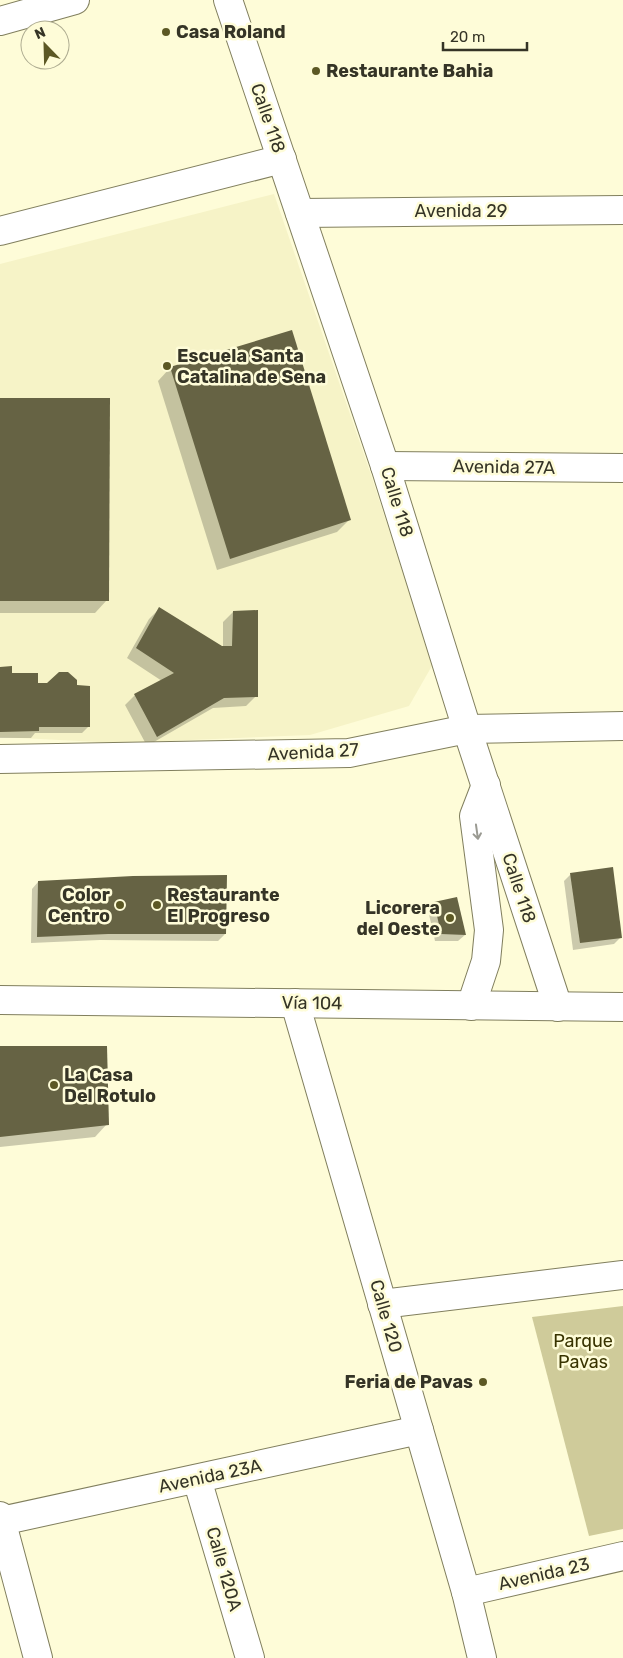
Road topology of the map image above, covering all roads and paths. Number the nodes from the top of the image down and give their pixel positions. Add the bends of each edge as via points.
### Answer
1 (75, 0) edge
2 (228, 0) edge
3 (0, 20) edge
4 (282, 159) junction
5 (623, 210) edge
6 (300, 212) junction
7 (0, 231) edge
8 (385, 466) junction
9 (623, 468) edge
10 (623, 726) edge
11 (467, 729) junction
12 (0, 759) edge
13 (486, 785) junction
14 (0, 1000) edge
15 (295, 1003) junction
16 (471, 1006) junction
17 (558, 1006) junction
18 (623, 1007) edge
19 (623, 1275) edge
20 (382, 1304) junction
21 (419, 1430) junction
22 (198, 1479) junction
23 (1, 1519) edge
24 (623, 1556) edge
25 (466, 1592) junction
26 (38, 1658) edge
27 (250, 1658) edge
28 (482, 1658) edge

1 - 3 street
2 - 4 street, Calle 118
4 - 6 street, Calle 118
4 - 7 street
5 - 6 street, Avenida 29
6 - 8 street, Calle 118
8 - 9 street, Avenida 27A
8 - 11 street, Calle 118
10 - 11 street, Avenida 27
11 - 12 street, Avenida 27 via 349,753
11 - 13 street, Calle 118
13 -> 16 street via 474,816 489,930 486,961
13 - 17 street, Calle 118
14 - 15 street, Vía 104
15 - 16 street, Vía 104
15 - 20 street, Calle 120
16 - 17 street, Vía 104
17 - 18 street, Vía 104
19 - 20 street
20 - 21 street, Calle 120
21 - 22 street, Avenida 23A
21 - 25 street, Calle 120
22 - 23 street, Avenida 23A
22 - 27 street, Calle 120A
23 - 26 street
24 - 25 street, Avenida 23
25 - 28 street, Calle 120

